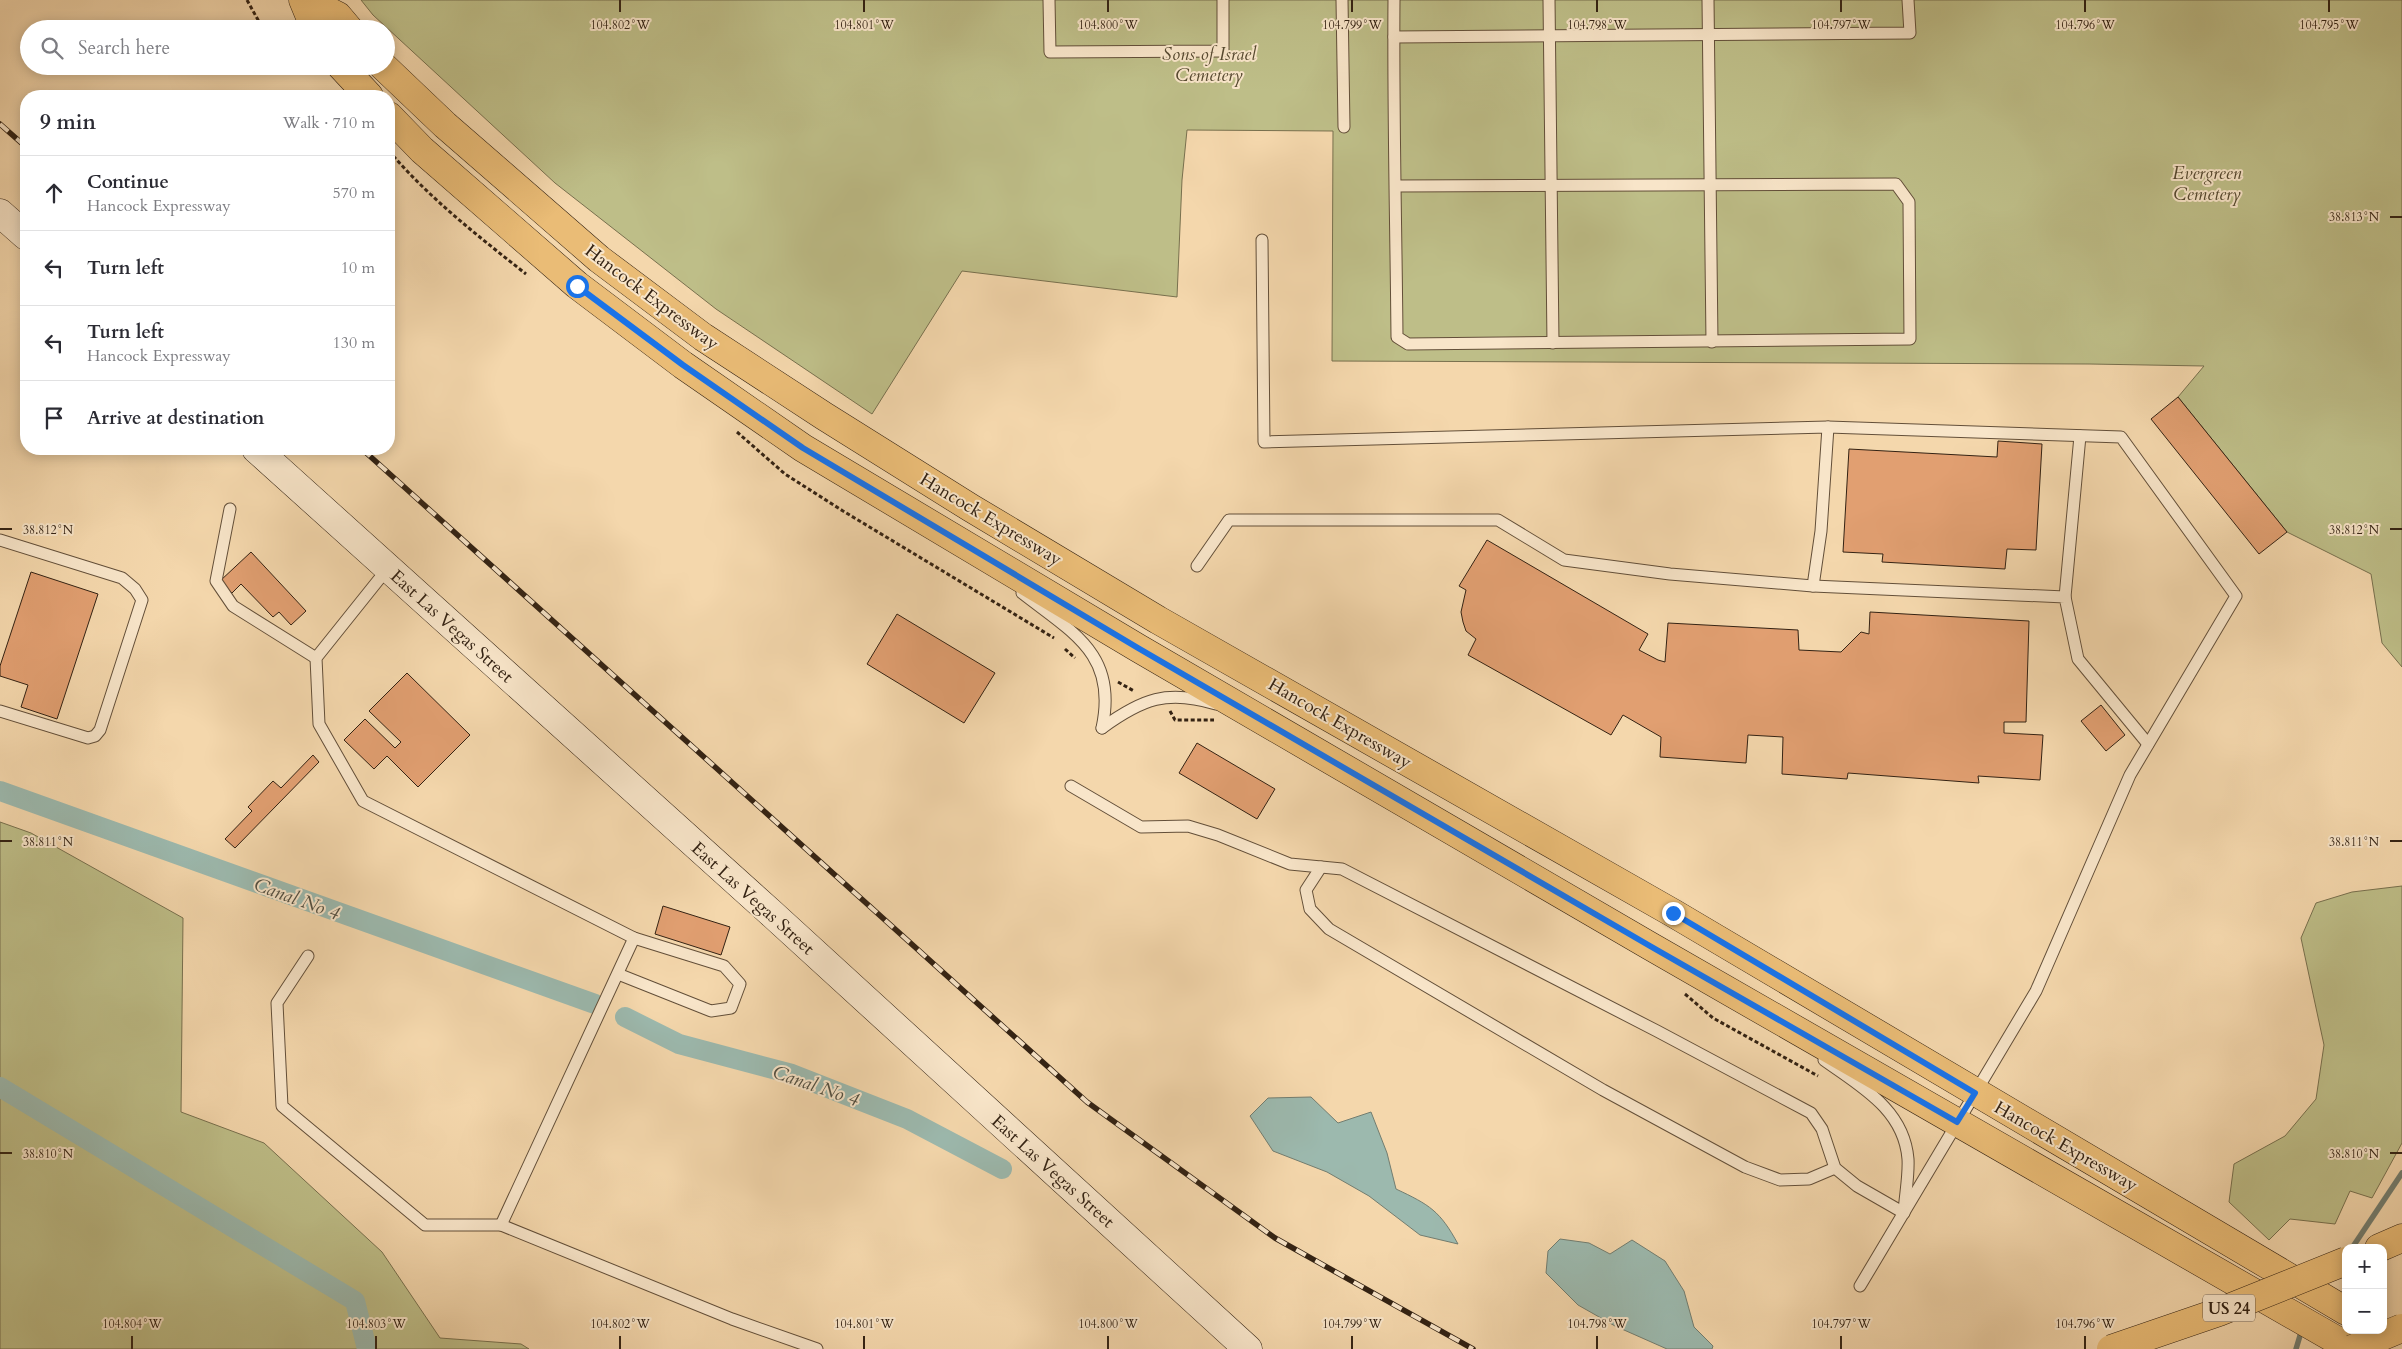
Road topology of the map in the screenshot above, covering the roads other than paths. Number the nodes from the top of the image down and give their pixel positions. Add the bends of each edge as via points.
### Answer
1 (302, 0) edge
2 (307, 0) edge
3 (1049, 0) edge
4 (1223, 0) edge
5 (1342, 0) edge
6 (1394, 0) edge
7 (1549, 0) edge
8 (1708, 0) edge
9 (1908, 0) edge
10 (311, 20) edge
11 (341, 20) edge
12 (1708, 34) junction
13 (1549, 36) junction
14 (1394, 37) junction
15 (349, 75) edge
16 (392, 75) edge
17 (363, 90) edge
18 (395, 122) edge
19 (1344, 127) dead end
20 (1550, 185) junction
21 (1710, 185) junction
22 (1395, 186) junction
23 (0, 213) edge
24 (20, 231) edge
25 (1262, 240) dead end
26 (1553, 342) junction
27 (1712, 342) junction
28 (1828, 427) junction
29 (2080, 436) junction
30 (263, 455) edge
31 (230, 509) dead end
32 (948, 535) junction
33 (0, 540) edge
34 (1197, 566) dead end
35 (388, 568) junction
36 (1813, 586) junction
37 (2065, 597) junction
38 (316, 658) junction
39 (0, 711) edge
40 (1261, 720) junction
41 (2148, 744) junction
42 (1071, 786) dead end
43 (1321, 868) junction
44 (634, 938) junction
45 (308, 956) dead end
46 (618, 974) junction
47 (1734, 994) junction
48 (1975, 1093) junction
49 (1957, 1122) junction
50 (1835, 1168) junction
51 (1904, 1213) junction
52 (500, 1225) junction
53 (2402, 1238) edge
54 (2387, 1245) edge
55 (2342, 1263) edge
56 (1860, 1286) dead end
57 (2342, 1309) edge
58 (2402, 1328) edge
59 (2384, 1334) edge
60 (2402, 1345) edge
61 (817, 1349) edge
62 (1248, 1349) edge
63 (2110, 1349) edge
64 (2352, 1349) edge

1 - 10 main road
2 - 11 main road
3 - 4 lane via 1050,52 1223,51
5 - 19 lane
6 - 14 lane
7 - 13 lane
8 - 12 lane
9 - 12 lane via 1910,33
12 - 13 lane
12 - 21 lane
13 - 14 lane
13 - 20 lane
14 - 22 lane
15 - 17 main road
16 - 48 main road, Hancock Expressway via 599,259 703,337 824,416 1158,620 1673,913
18 - 32 main road, Hancock Expressway via 422,150 577,286 803,448
20 - 21 lane
20 - 22 lane
20 - 26 lane
21 - 27 lane
21 - 27 lane via 1896,184 1909,202 1910,340
22 - 26 lane via 1397,337 1408,344
23 - 24 street
25 - 28 lane via 1264,442
26 - 27 lane
28 - 29 lane
28 - 36 lane via 1821,531
29 - 37 lane
29 - 41 lane via 2121,437 2236,596
30 - 35 street, East Las Vegas Street
31 - 38 lane via 216,581 233,606
32 - 40 main road, Hancock Expressway
32 - 40 lane via 1076,635 1088,648 1102,671 1106,686 1102,728 1137,704 1163,696 1213,703
33 - 39 lane via 122,578 136,589 142,600 100,730 95,736 88,738
34 - 36 lane via 1229,520 1498,520 1564,560 1670,574
35 - 38 lane
35 - 62 street, East Las Vegas Street
36 - 37 lane
37 - 41 lane via 2078,659
38 - 44 lane via 319,724 363,801
40 - 47 main road, Hancock Expressway
41 - 48 lane via 2130,775 2036,991
42 - 43 lane via 1141,827 1188,826 1290,864
43 - 50 lane via 1342,869 1811,1113 1822,1129
43 - 50 lane via 1306,890 1310,909 1330,929 1414,981 1745,1167 1780,1180 1810,1179
44 - 46 lane
44 - 46 lane via 724,966 740,984 731,1008 711,1011
45 - 52 lane via 277,1003 282,1106 425,1225
46 - 52 lane
47 - 49 main road, Hancock Expressway
47 - 51 lane via 1864,1089 1895,1118 1908,1160
48 - 49 lane
48 - 57 main road, Hancock Expressway
49 - 51 lane
49 - 64 main road, Hancock Expressway, bridge
50 - 51 lane via 1857,1186
51 - 56 lane
52 - 61 lane via 732,1319
53 - 54 main road
55 - 63 main road, US 24, bridge via 2219,1312
58 - 64 main road, bridge
59 - 60 main road

